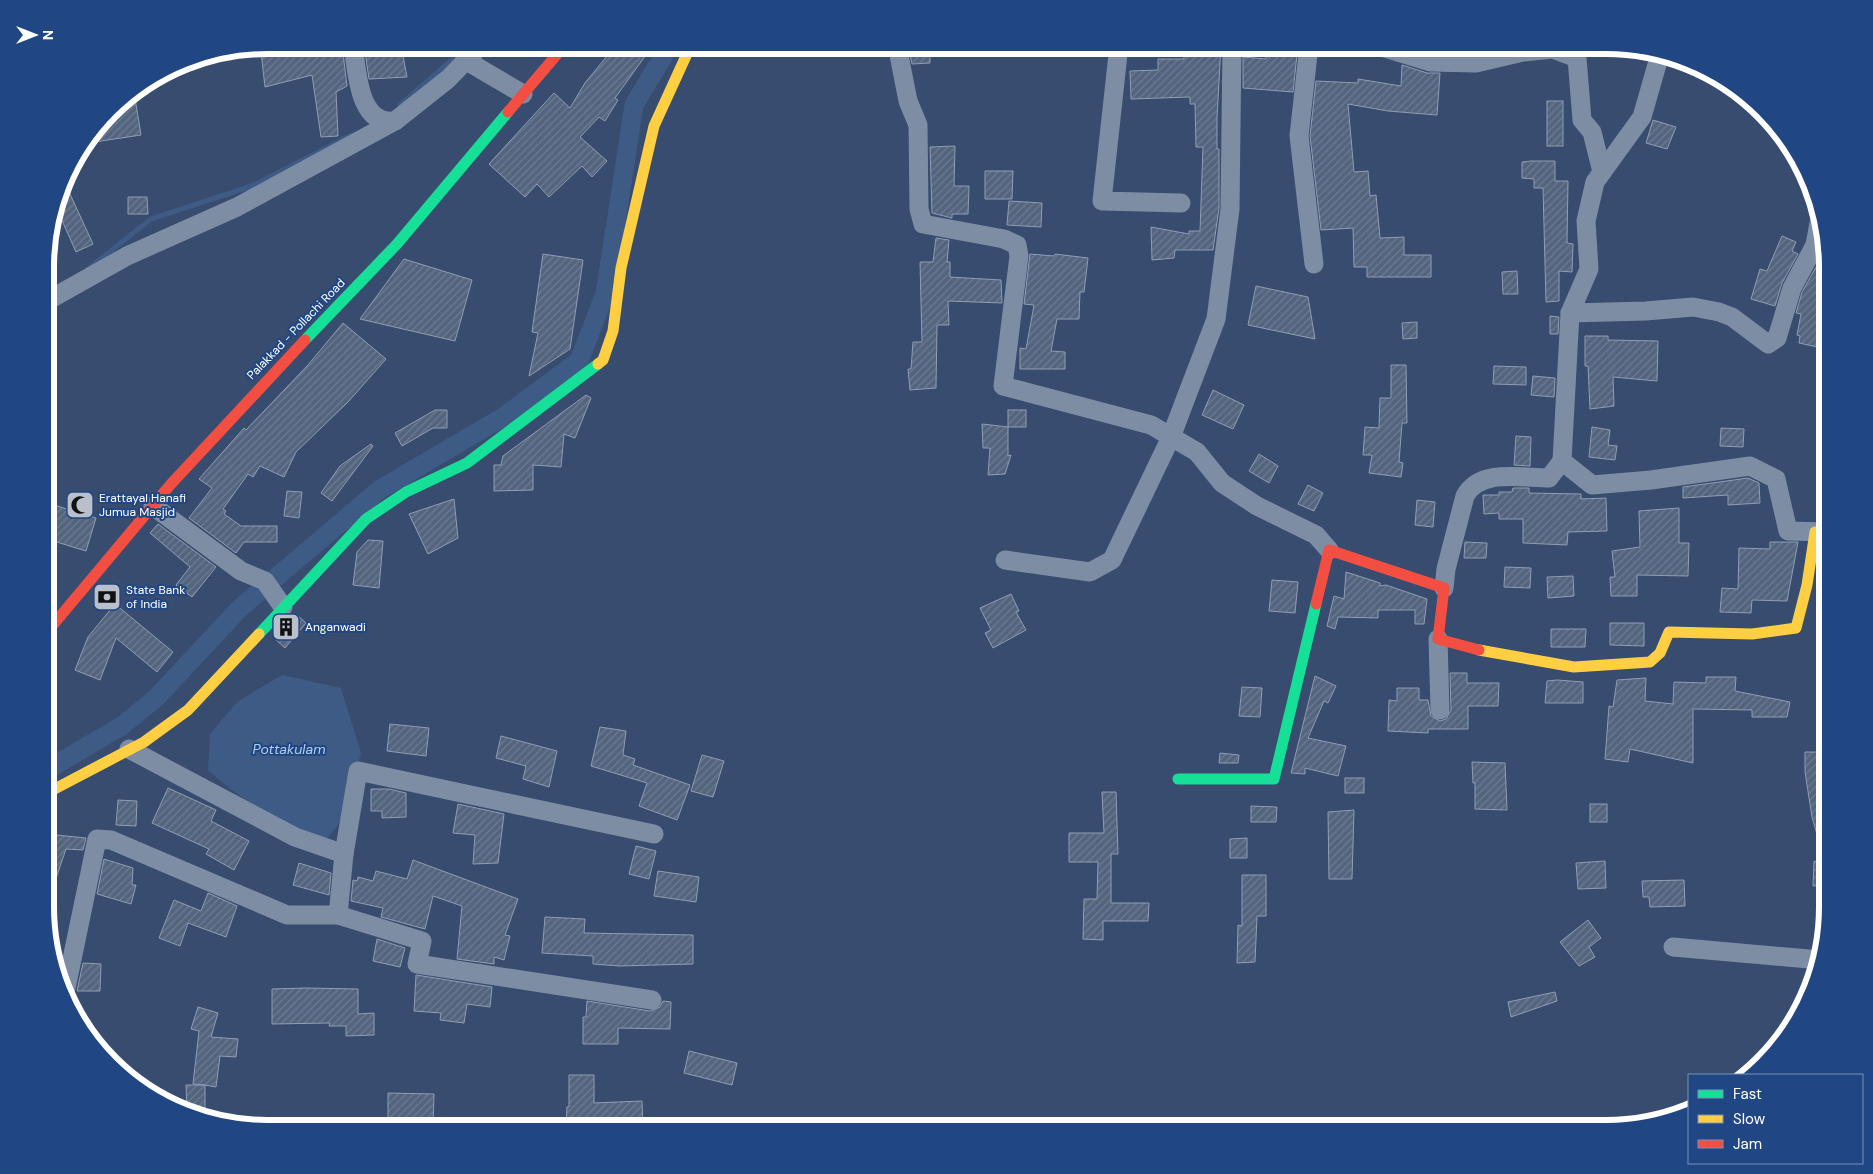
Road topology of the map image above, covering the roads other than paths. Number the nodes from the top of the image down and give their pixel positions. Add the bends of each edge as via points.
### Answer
1 (355, 54) edge
2 (471, 54) edge
3 (556, 54) edge
4 (687, 54) edge
5 (899, 54) edge
6 (1118, 54) edge
7 (1232, 54) edge
8 (1308, 54) edge
9 (1405, 54) edge
10 (1514, 54) edge
11 (1567, 54) edge
12 (465, 60) junction
13 (1658, 60) edge
14 (522, 94) junction
15 (394, 121) junction
16 (1602, 172) junction
17 (1181, 203) dead end
18 (1817, 236) edge
19 (1314, 264) dead end
20 (54, 298) edge
21 (1570, 313) junction
22 (1171, 437) junction
23 (1562, 461) junction
24 (153, 506) junction
25 (1819, 532) edge
26 (1819, 540) edge
27 (1329, 550) junction
28 (1005, 560) dead end
29 (1444, 588) junction
30 (283, 607) junction
31 (54, 624) edge
32 (1438, 639) junction
33 (1440, 710) dead end
34 (129, 749) junction
35 (1178, 779) dead end
36 (54, 789) edge
37 (654, 834) dead end
38 (344, 854) junction
39 (338, 914) junction
40 (1673, 947) dead end
41 (1813, 959) edge
42 (67, 982) edge
43 (652, 1000) dead end

1 - 15 street via 363,101 374,117
2 - 12 street
3 - 14 street, Palakkad - Pollachi Road
4 - 30 street via 654,126 621,268 614,331 603,360 467,463 406,492 366,519
5 - 22 street via 908,101 918,125 919,209 923,224 1004,239 1017,245 1019,256 1003,386 1151,425
6 - 17 street via 1102,201
7 - 22 street via 1230,209 1216,319
8 - 19 street via 1299,136
9 - 10 street via 1430,62 1476,63
11 - 16 street via 1577,58 1582,120 1592,132
12 - 14 street
12 - 15 street via 448,79
13 - 16 street via 1642,117
14 - 24 street, Palakkad - Pollachi Road via 397,244 248,400
15 - 20 street via 237,207 128,256
16 - 21 street via 1596,182 1586,221 1589,269
18 - 21 street via 1792,288 1777,338 1768,344 1732,317 1693,307
21 - 23 street
22 - 27 street via 1197,452 1222,483 1257,506 1316,535
22 - 28 street via 1112,560 1090,572
23 - 25 street via 1592,485 1750,466 1776,479 1788,531
23 - 29 street via 1549,478 1488,478 1469,488 1446,569
24 - 30 street via 241,571 265,581
24 - 31 street, Palakkad - Pollachi Road
26 - 32 street via 1796,628 1785,631 1752,634 1668,632 1660,653 1650,662 1574,667 1479,650
27 - 29 street
27 - 35 street via 1274,779
29 - 32 street
30 - 34 street via 188,710
32 - 33 street
34 - 36 street
34 - 38 street via 295,837
37 - 38 street via 358,771
38 - 39 street
39 - 42 street via 287,914 111,840 97,838
39 - 43 street via 422,941 417,964
40 - 41 street

